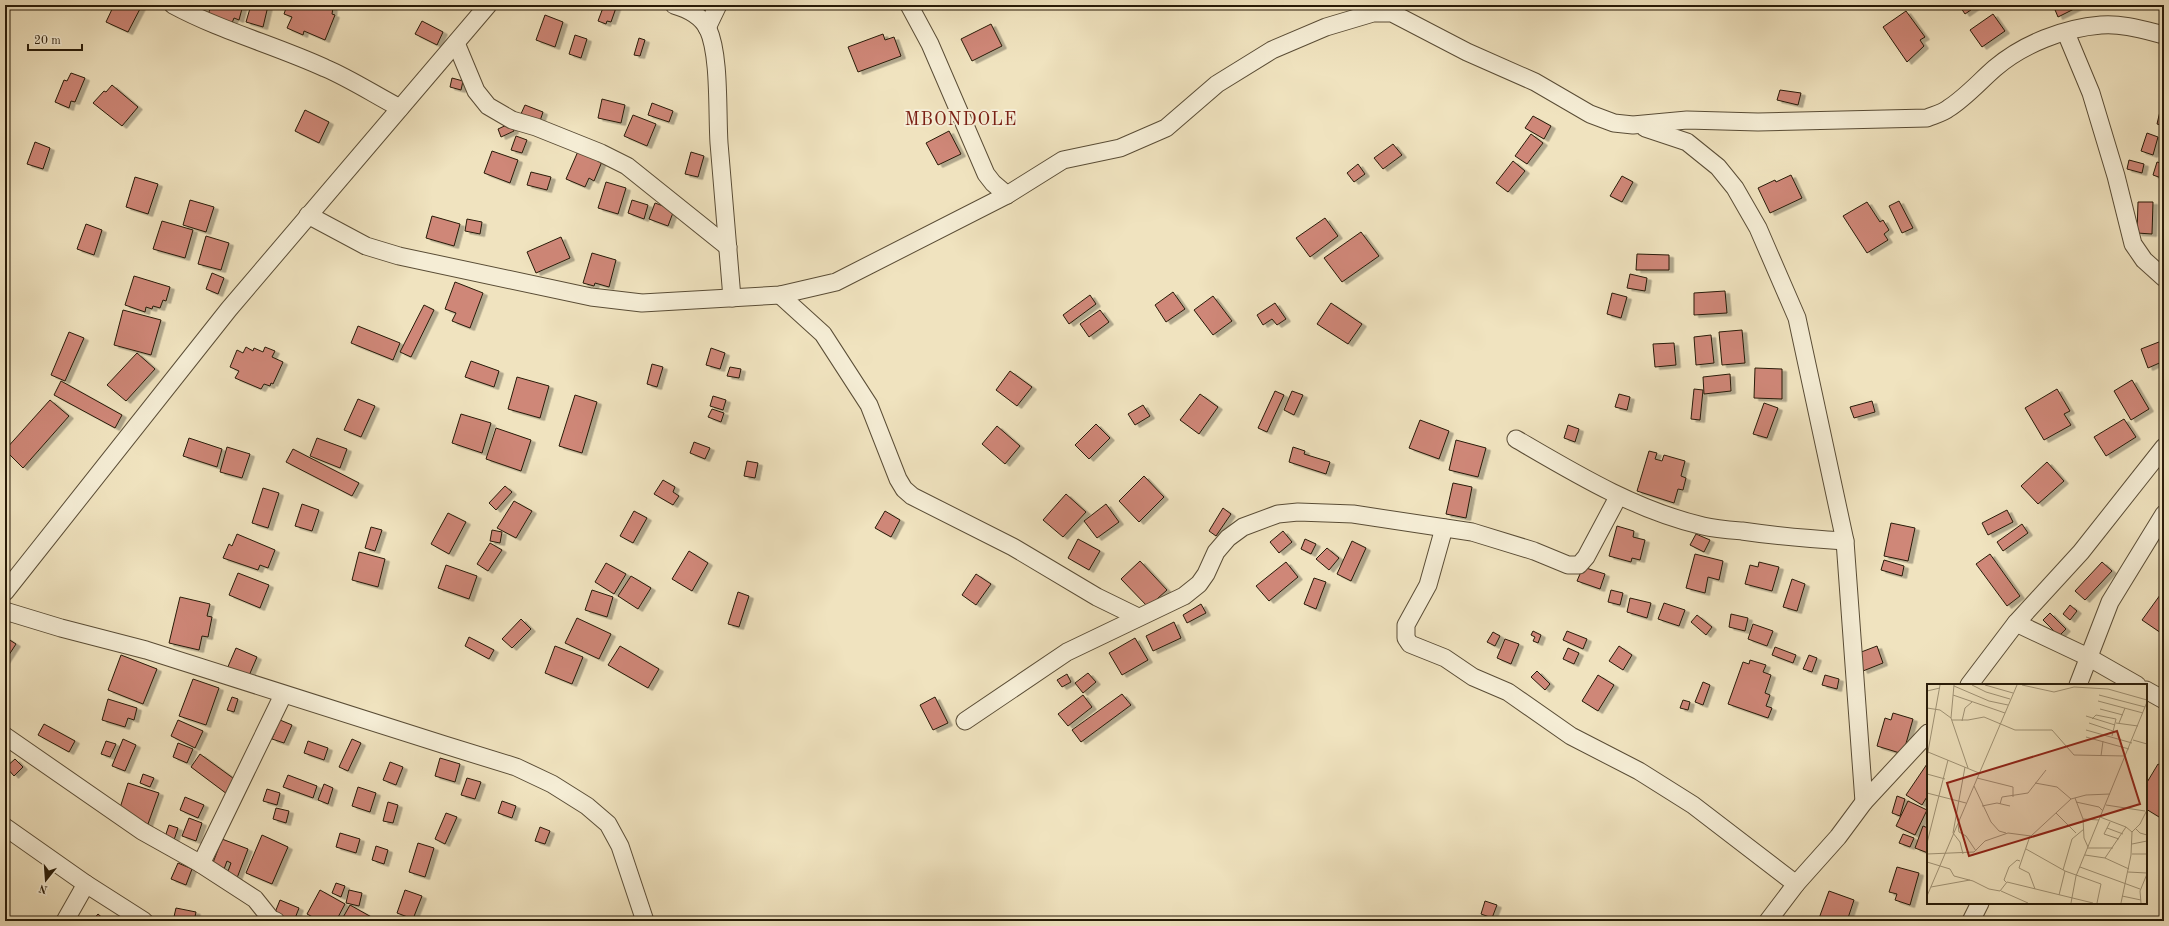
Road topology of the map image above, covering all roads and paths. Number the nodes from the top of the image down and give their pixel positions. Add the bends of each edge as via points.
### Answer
1 (172, 5) edge
2 (488, 5) edge
3 (674, 5) edge
4 (718, 5) edge
5 (909, 5) edge
6 (1395, 9) edge
7 (708, 28) junction
8 (2066, 33) junction
9 (2164, 35) edge
10 (456, 43) junction
11 (400, 108) junction
12 (1633, 125) junction
13 (1007, 195) junction
14 (308, 215) junction
15 (728, 247) junction
16 (2164, 278) edge
17 (780, 296) junction
18 (732, 298) junction
19 (1516, 439) dead end
20 (2164, 447) edge
21 (1618, 497) junction
22 (2164, 514) edge
23 (1444, 528) junction
24 (1845, 542) junction
25 (5, 592) edge
26 (5, 610) edge
27 (1138, 616) junction
28 (2016, 623) junction
29 (2088, 657) junction
30 (1970, 684) edge
31 (2078, 684) edge
32 (2135, 684) edge
33 (2147, 691) edge
34 (283, 694) junction
35 (2164, 700) edge
36 (965, 721) dead end
37 (1927, 734) edge
38 (5, 736) edge
39 (1864, 802) junction
40 (5, 827) edge
41 (201, 864) junction
42 (86, 884) junction
43 (1796, 884) junction
44 (1980, 904) edge
45 (65, 921) edge
46 (144, 921) edge
47 (276, 921) edge
48 (645, 921) edge
49 (1768, 921) edge
50 (1971, 921) edge

1 - 11 street via 255,42 325,68
2 - 10 street
3 - 7 street via 700,17
4 - 7 street
5 - 13 street via 930,44 986,174
6 - 12 street via 1467,52 1535,82 1590,114 1614,123
6 - 13 street via 1351,18 1272,50 1217,84 1166,128 1120,148 1063,160
7 - 15 street via 714,46
8 - 9 street via 2102,25 2134,28
8 - 12 street via 2035,43 2016,53 1948,109 1927,118 1758,122 1688,120
8 - 16 street via 2091,94 2133,244 2144,260
10 - 11 street
10 - 15 street via 476,91 488,106 512,120 536,127 627,166
11 - 14 street
12 - 24 street via 1687,142 1718,166 1735,188 1758,228 1797,318
13 - 17 street via 836,282
14 - 18 street via 366,246 399,256 591,297 642,303
14 - 25 street via 229,309
15 - 18 street
17 - 18 street
17 - 27 street via 823,334 869,405 898,480 904,489 912,496 1013,547 1097,597
19 - 21 street
20 - 28 street via 2081,552
21 - 23 street via 1586,557 1579,565 1568,565 1498,539
21 - 24 street via 1703,526 1788,538
22 - 29 street via 2110,602
23 - 27 street via 1353,514 1278,514 1243,527 1228,538 1216,552 1199,584 1184,596
23 - 43 street via 1428,585 1406,625 1406,638 1410,644 1445,658 1474,677 1508,692 1572,736 1639,771 1693,806
24 - 39 street
26 - 34 street via 61,628 146,650
27 - 36 street via 1067,652
28 - 29 street
28 - 30 street
29 - 31 street
29 - 32 street
33 - 35 street
34 - 41 street
34 - 48 street via 516,767 552,784 587,806 608,824 620,846
37 - 39 street
38 - 41 street via 142,831
39 - 43 street
40 - 42 street
41 - 47 street via 255,899 270,919
42 - 45 street
42 - 46 street
43 - 49 street
44 - 50 street

